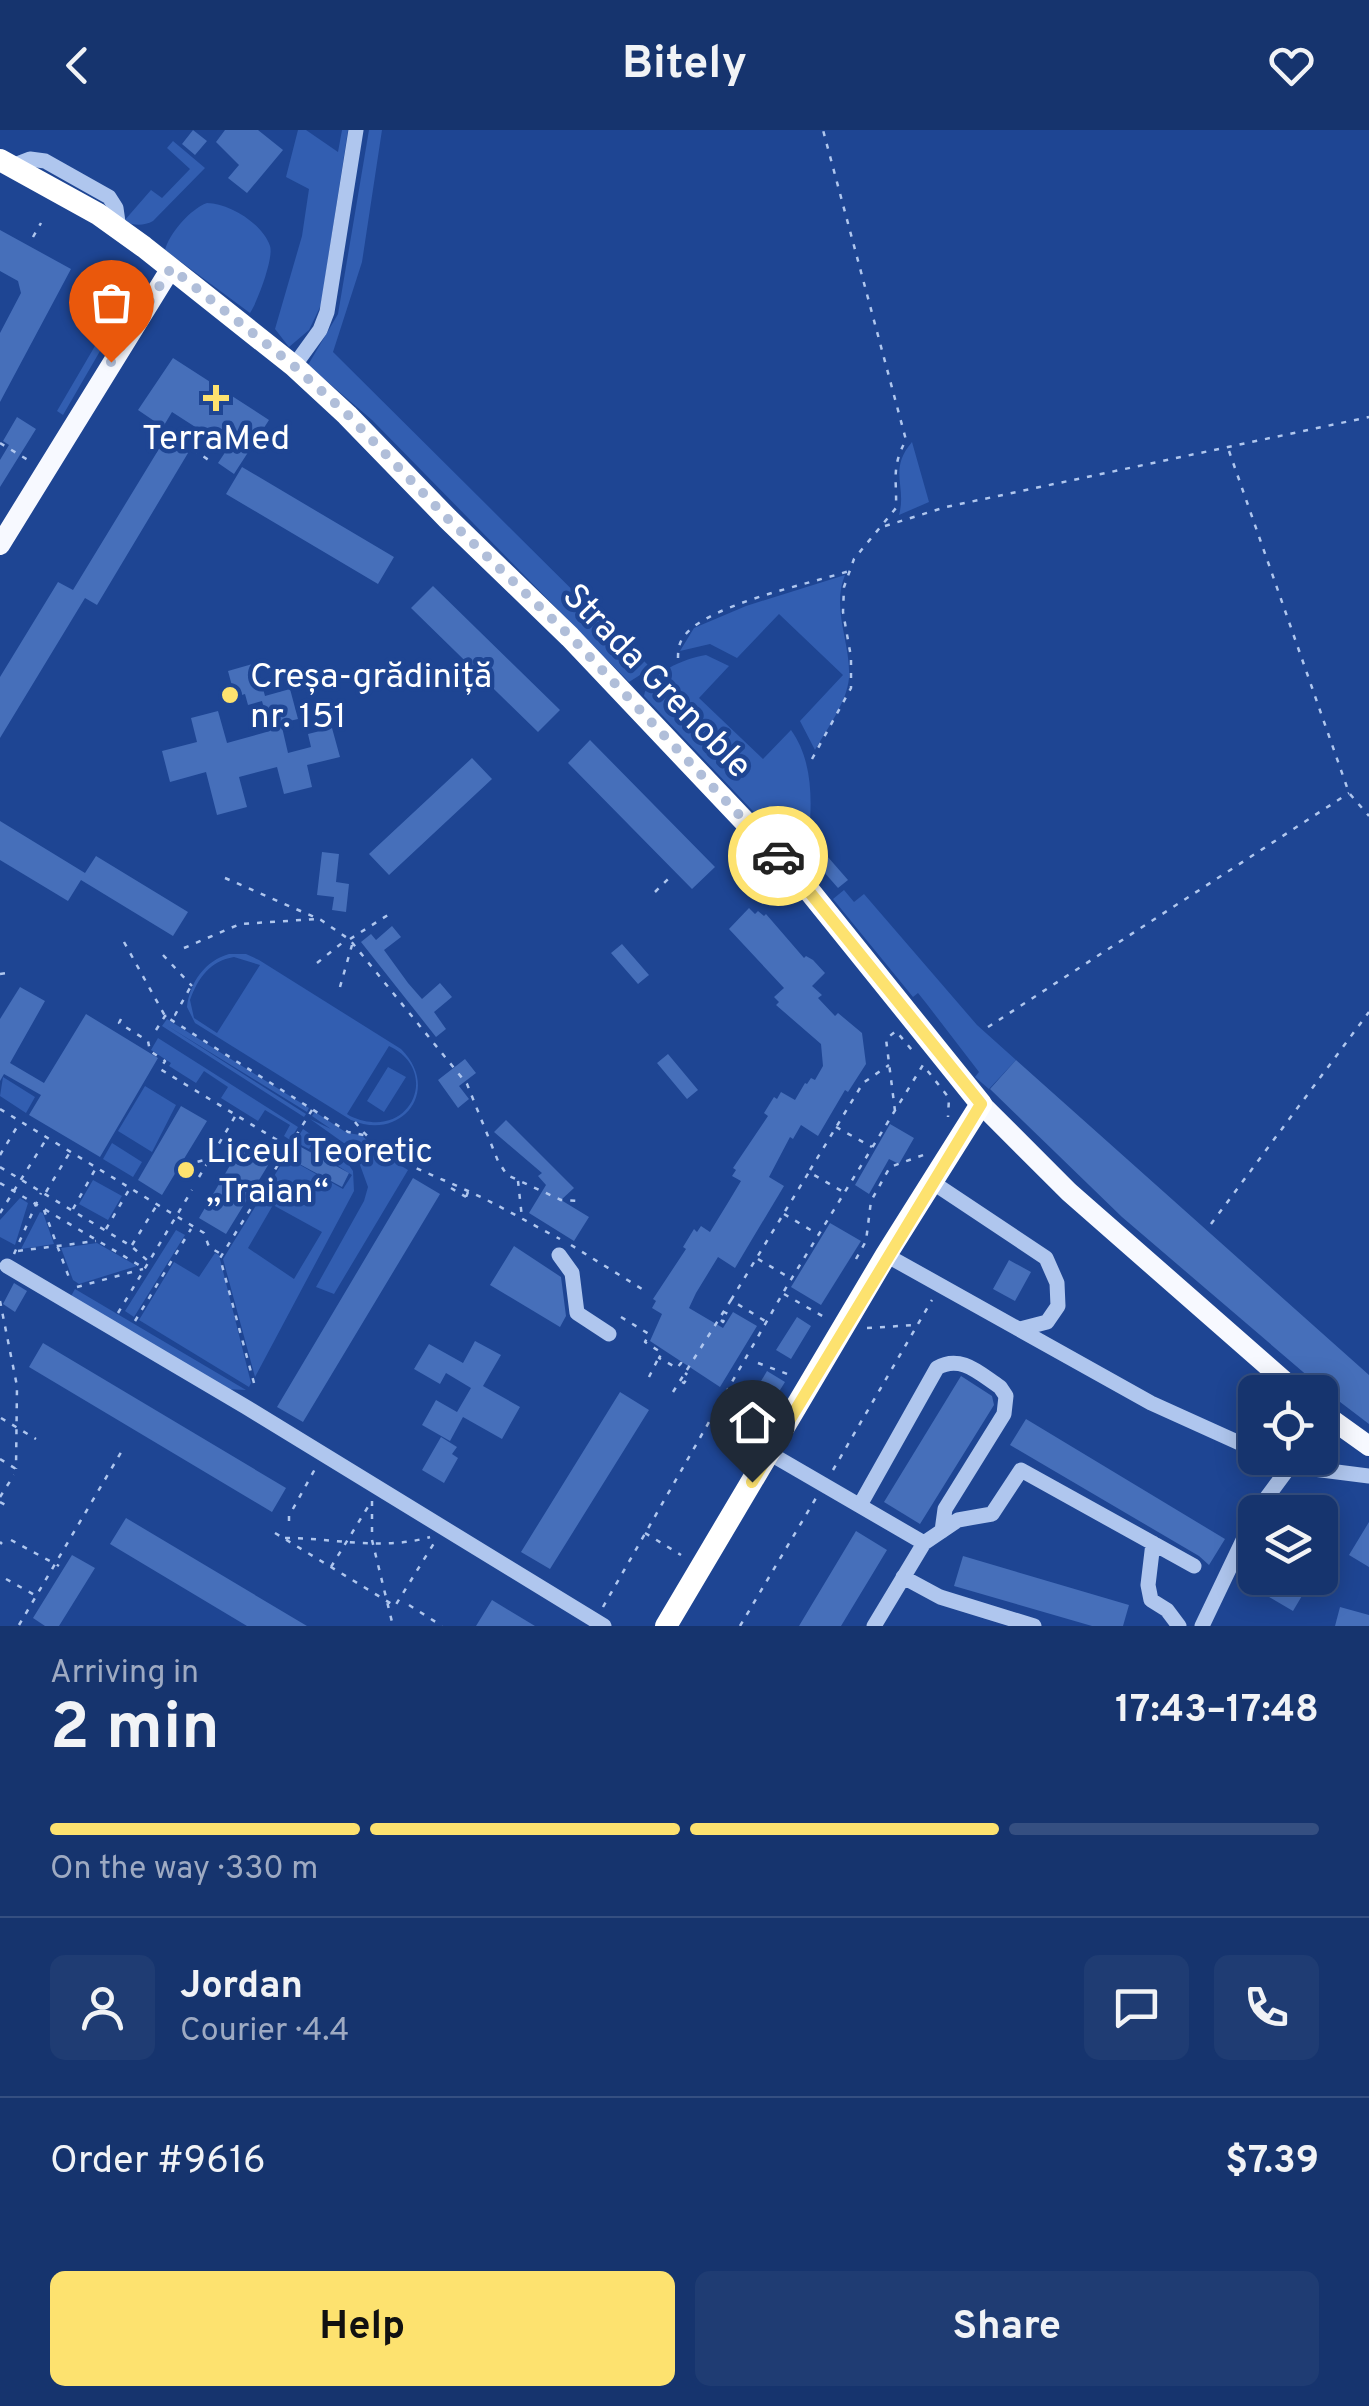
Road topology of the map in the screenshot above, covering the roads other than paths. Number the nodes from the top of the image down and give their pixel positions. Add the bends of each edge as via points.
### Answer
1 (356, 130) edge
2 (6, 163) edge
3 (171, 268) junction
4 (294, 366) junction
5 (0, 544) edge
6 (981, 1104) junction
7 (932, 1182) junction
8 (560, 1255) dead end
9 (886, 1255) junction
10 (7, 1266) road end
11 (1020, 1329) junction
12 (609, 1334) dead end
13 (1278, 1375) edge
14 (1338, 1424) edge
15 (1238, 1442) edge
16 (1369, 1446) edge
17 (769, 1453) junction
18 (1338, 1474) edge
19 (1369, 1476) edge
20 (860, 1505) junction
21 (942, 1531) junction
22 (924, 1543) junction
23 (1153, 1543) junction
24 (1238, 1551) edge
25 (1194, 1566) dead end
26 (903, 1577) junction
27 (600, 1623) edge
28 (666, 1626) edge
29 (874, 1626) edge
30 (1034, 1626) edge
31 (1180, 1626) edge
32 (1202, 1626) edge

1 - 4 street via 327,312
2 - 3 highway, Strada Grenoble via 119,228
3 - 4 highway, Strada Grenoble
3 - 5 main road
4 - 6 highway, Strada Grenoble via 570,636 803,884
6 - 7 highway
6 - 13 main road, Strada Grenoble via 1082,1204
7 - 9 highway
7 - 11 street via 1046,1258 1058,1306 1046,1322
8 - 12 street via 572,1273 577,1313
9 - 11 street
9 - 17 highway
10 - 27 street
11 - 15 street via 1151,1404
14 - 16 main road
17 - 20 street
17 - 28 highway
18 - 19 street
20 - 21 street via 937,1368 965,1364 1000,1387 1006,1405 945,1509
20 - 22 street
21 - 22 street
21 - 23 street via 958,1520 992,1514 1021,1470
22 - 26 street
23 - 25 street
23 - 31 street via 1152,1600
24 - 32 street
26 - 29 street
26 - 30 street via 940,1597

